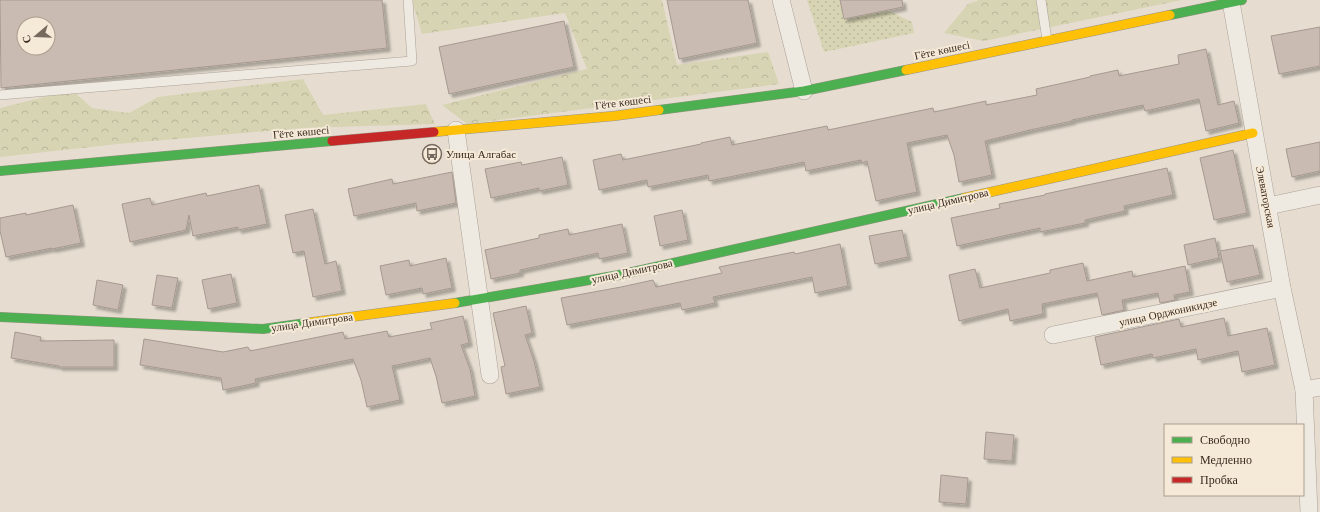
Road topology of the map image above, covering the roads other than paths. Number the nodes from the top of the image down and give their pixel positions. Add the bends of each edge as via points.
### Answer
1 (408, 0) edge
2 (781, 0) edge
3 (1041, 0) edge
4 (1236, 1) edge
5 (1047, 40) junction
6 (804, 91) junction
7 (0, 95) edge
8 (456, 130) junction
9 (1253, 133) junction
10 (0, 171) edge
11 (1320, 195) edge
12 (1268, 206) junction
13 (1282, 288) junction
14 (480, 299) junction
15 (0, 317) edge
16 (1053, 335) dead end
17 (490, 375) dead end
18 (1312, 388) edge
19 (1309, 512) edge

1 - 7 lane via 412,61
2 - 6 street
3 - 5 lane
4 - 5 street, Гёте көшесі
4 - 9 street, Элеваторская
5 - 6 street, Гёте көшесі
6 - 8 street, Гёте көшесі via 614,116
8 - 10 street, Гёте көшесі
8 - 14 street
9 - 12 street, Элеваторская
9 - 14 street, улица Димитрова via 619,275
11 - 12 street
12 - 13 street, Элеваторская
13 - 16 street, улица Орджоникидзе
13 - 18 street, Элеваторская
14 - 15 street, улица Димитрова via 263,329
14 - 17 street
18 - 19 street, Элеваторская

